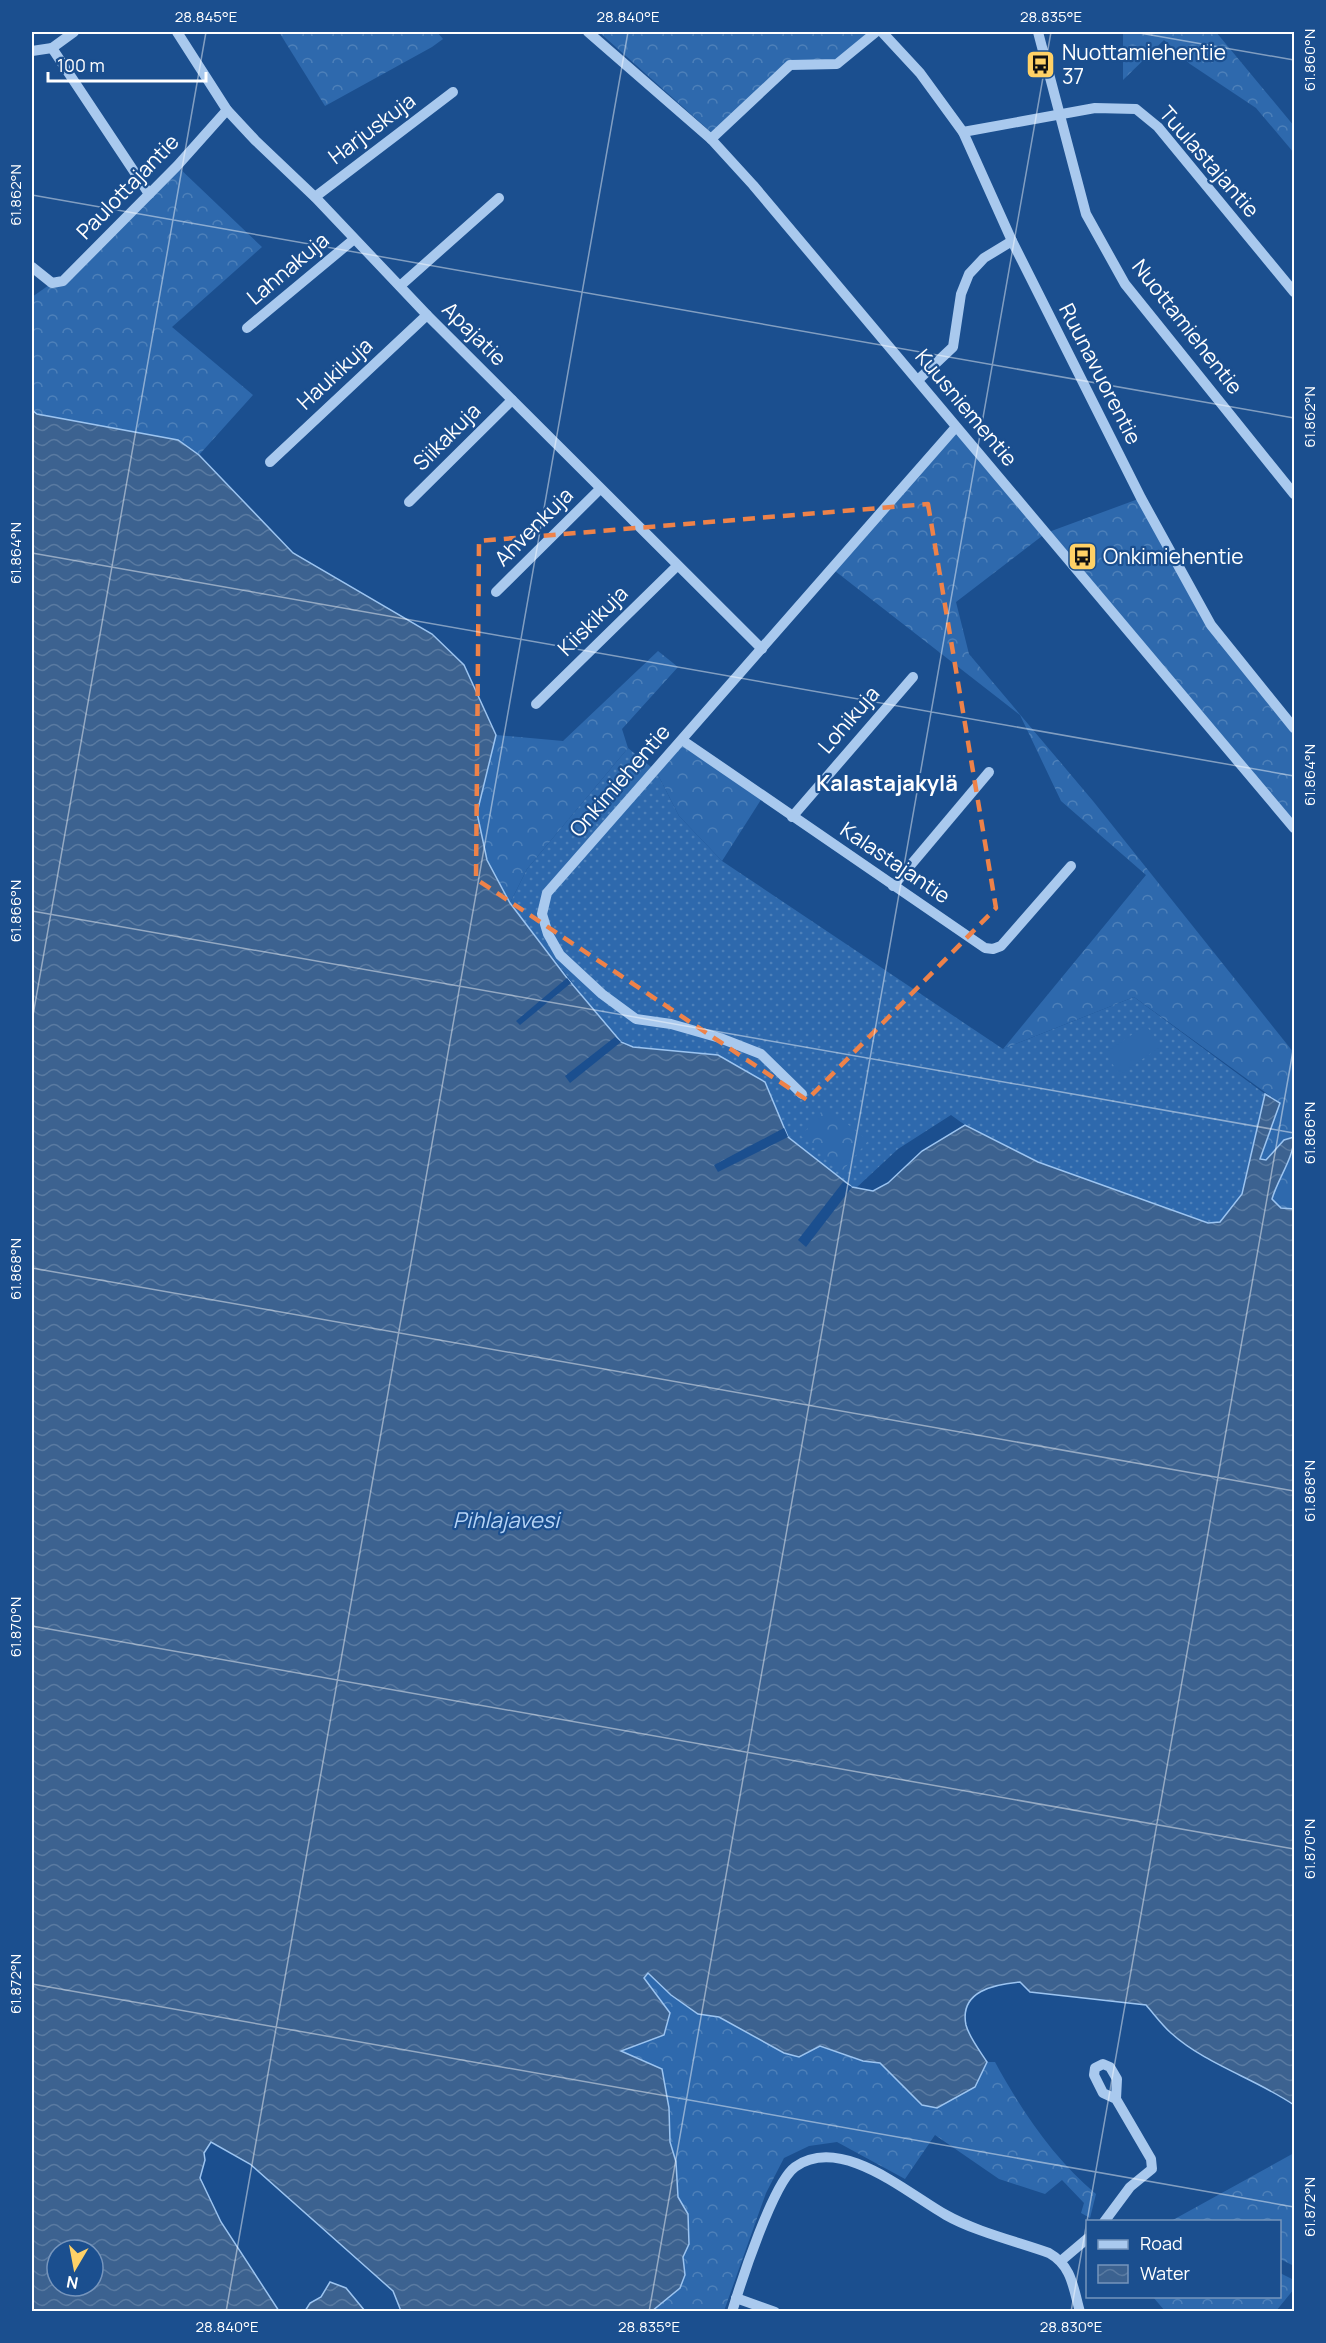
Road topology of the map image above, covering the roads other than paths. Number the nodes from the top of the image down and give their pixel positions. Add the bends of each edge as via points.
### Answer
1 (74, 32) edge
2 (177, 32) edge
3 (588, 32) edge
4 (876, 32) edge
5 (882, 32) edge
6 (1038, 32) edge
7 (52, 48) junction
8 (32, 51) edge
9 (453, 92) dead end
10 (227, 110) junction
11 (1060, 113) junction
12 (963, 132) junction
13 (711, 139) junction
14 (149, 194) junction
15 (315, 197) junction
16 (500, 198) dead end
17 (353, 240) junction
18 (1012, 241) junction
19 (32, 267) edge
20 (400, 286) junction
21 (1294, 292) edge
22 (428, 315) junction
23 (247, 328) dead end
24 (918, 380) junction
25 (512, 400) junction
26 (955, 428) junction
27 (270, 462) dead end
28 (600, 489) junction
29 (1294, 494) edge
30 (409, 502) dead end
31 (677, 566) junction
32 (496, 592) dead end
33 (762, 649) junction
34 (913, 676) dead end
35 (536, 704) dead end
36 (1294, 728) edge
37 (682, 740) junction
38 (989, 772) dead end
39 (792, 817) junction
40 (1294, 828) edge
41 (1071, 866) dead end
42 (893, 886) junction
43 (802, 1094) dead end
44 (1116, 2099) dead end
45 (1105, 2220) edge
46 (1086, 2240) edge
47 (1062, 2260) junction
48 (736, 2298) junction
49 (732, 2312) edge
50 (775, 2312) edge
51 (1080, 2312) edge

1 - 7 street
2 - 10 street, Apajatie
3 - 13 street, Kuusniementie
4 - 13 street via 837,64 789,65
5 - 12 street, Ruunavuorentie via 920,73
6 - 11 street, Nuottamiehentie
7 - 8 street
7 - 14 street
9 - 15 street, Harjuskuja
10 - 14 street, Paulottajantie
10 - 15 street, Apajatie
11 - 12 street, Tuulastajantie
11 - 21 street, Tuulastajantie via 1095,108 1136,109 1158,127
11 - 29 street, Nuottamiehentie via 1086,214 1125,284
12 - 18 street, Ruunavuorentie
13 - 24 street, Kuusniementie
14 - 19 street, Paulottajantie via 63,281 52,283
15 - 17 street, Apajatie
16 - 20 street
17 - 20 street, Apajatie
17 - 23 street, Lahnakuja
18 - 24 street via 984,258 969,274 961,294 953,347
18 - 36 street, Ruunavuorentie via 1141,498 1212,625
20 - 22 street, Apajatie
22 - 25 street, Apajatie
22 - 27 street, Haukikuja
24 - 26 street, Kuusniementie
25 - 28 street, Apajatie
25 - 30 street, Siikakuja
26 - 33 street, Onkimiehentie
26 - 40 street, Kuusniementie
28 - 31 street, Apajatie
28 - 32 street, Ahvenkuja
31 - 33 street, Apajatie
31 - 35 street, Kiiskikuja
33 - 37 street, Onkimiehentie
34 - 39 street, Lohikuja
37 - 39 street, Kalastajantie
37 - 43 street, Onkimiehentie via 547,893 542,914 548,934 560,955 602,994 636,1018 720,1038 761,1054
38 - 42 street
39 - 42 street, Kalastajantie
41 - 42 street, Kalastajantie via 1001,946 993,949 985,948
44 - 45 street via 1151,2159 1152,2169 1130,2187
46 - 47 street
47 - 48 street via 947,2216 901,2184 843,2158 820,2158 796,2166 780,2183
47 - 51 street
48 - 49 street
48 - 50 street

